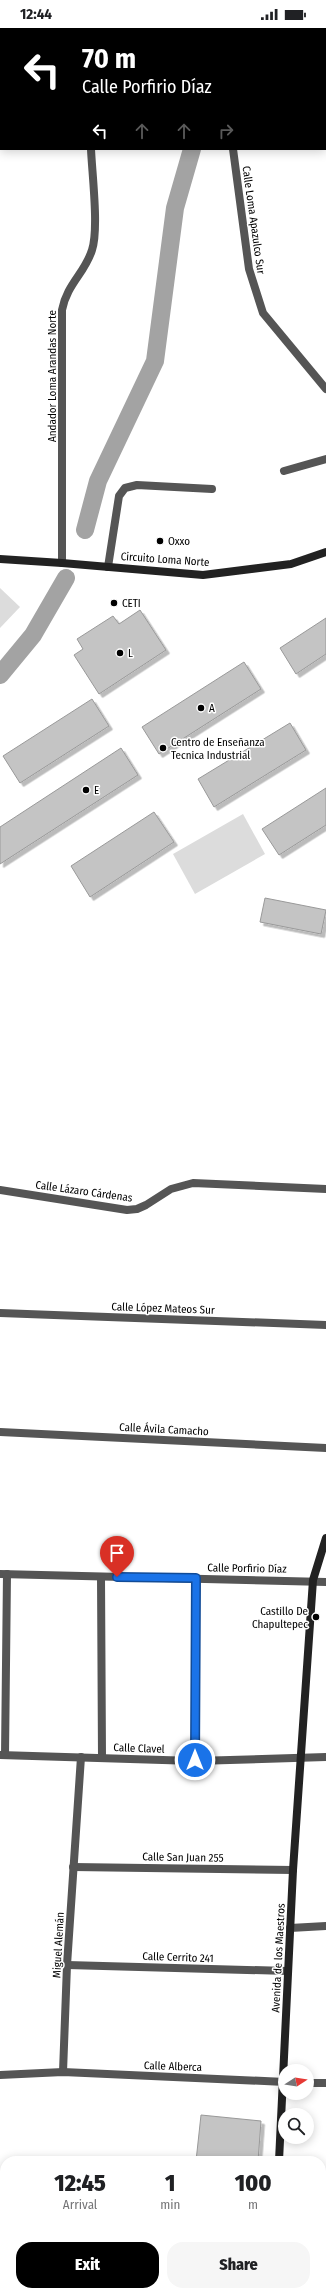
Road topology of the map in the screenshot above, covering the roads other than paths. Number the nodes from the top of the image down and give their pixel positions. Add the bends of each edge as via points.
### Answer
1 (91, 150) edge
2 (233, 150) edge
3 (326, 389) edge
4 (326, 459) edge
5 (284, 471) dead end
6 (212, 489) dead end
7 (326, 552) edge
8 (0, 560) edge
9 (62, 563) junction
10 (108, 566) junction
11 (0, 1190) edge
12 (326, 1190) edge
13 (0, 1313) edge
14 (326, 1325) edge
15 (0, 1432) edge
16 (326, 1448) edge
17 (326, 1538) edge
18 (3, 1574) edge
19 (101, 1577) junction
20 (196, 1578) junction
21 (313, 1580) junction
22 (326, 1582) edge
23 (3, 1755) edge
24 (81, 1757) junction
25 (301, 1757) junction
26 (326, 1757) edge
27 (102, 1758) junction
28 (195, 1760) junction
29 (73, 1867) junction
30 (294, 1870) junction
31 (326, 1926) edge
32 (290, 1928) junction
33 (67, 1965) junction
34 (288, 1971) junction
35 (285, 2064) edge
36 (63, 2072) junction
37 (0, 2075) edge
38 (278, 2082) edge
39 (314, 2082) edge
40 (326, 2083) edge
41 (283, 2100) edge
42 (279, 2156) edge

1 - 9 street, Andador Loma Arandas Norte via 95,239 87,261 64,297 62,310
2 - 3 street, Calle Loma Apazulco Sur via 249,268 263,314
4 - 5 street
6 - 10 street via 136,485 125,488 119,496
7 - 10 street, Circuito Loma Norte via 291,564 203,575
8 - 9 street, Circuito Loma Norte
9 - 10 street, Circuito Loma Norte
11 - 12 street, Calle Lázaro Cárdenas via 127,1210 146,1205 171,1188 194,1183
13 - 14 street, Calle López Mateos Sur
15 - 16 street, Calle Ávila Camacho
17 - 21 street, Avenida de los Maestros
18 - 19 street, Calle Porfirio Díaz
18 - 23 street
19 - 20 street, Calle Porfirio Díaz
19 - 27 street
20 - 21 street, Calle Porfirio Díaz
20 - 28 street
21 - 22 street, Calle Porfirio Díaz
21 - 25 street, Avenida de los Maestros
23 - 24 street, Calle Clavel
24 - 27 street, Calle Clavel
24 - 29 street, Miguel Alemán
25 - 26 street, Calle Clavel
25 - 28 street, Calle Clavel
25 - 30 street, Avenida de los Maestros
27 - 28 street, Calle Clavel
29 - 30 street, Calle San Juan 255
29 - 33 street, Miguel Alemán
30 - 32 street, Avenida de los Maestros
31 - 32 street
32 - 34 street, Avenida de los Maestros
33 - 34 street, Calle Cerrito 241
33 - 36 street, Miguel Alemán
34 - 35 street, Avenida de los Maestros
36 - 37 street
36 - 38 street, Calle Alberca
39 - 40 street
41 - 42 street, Avenida de los Maestros

